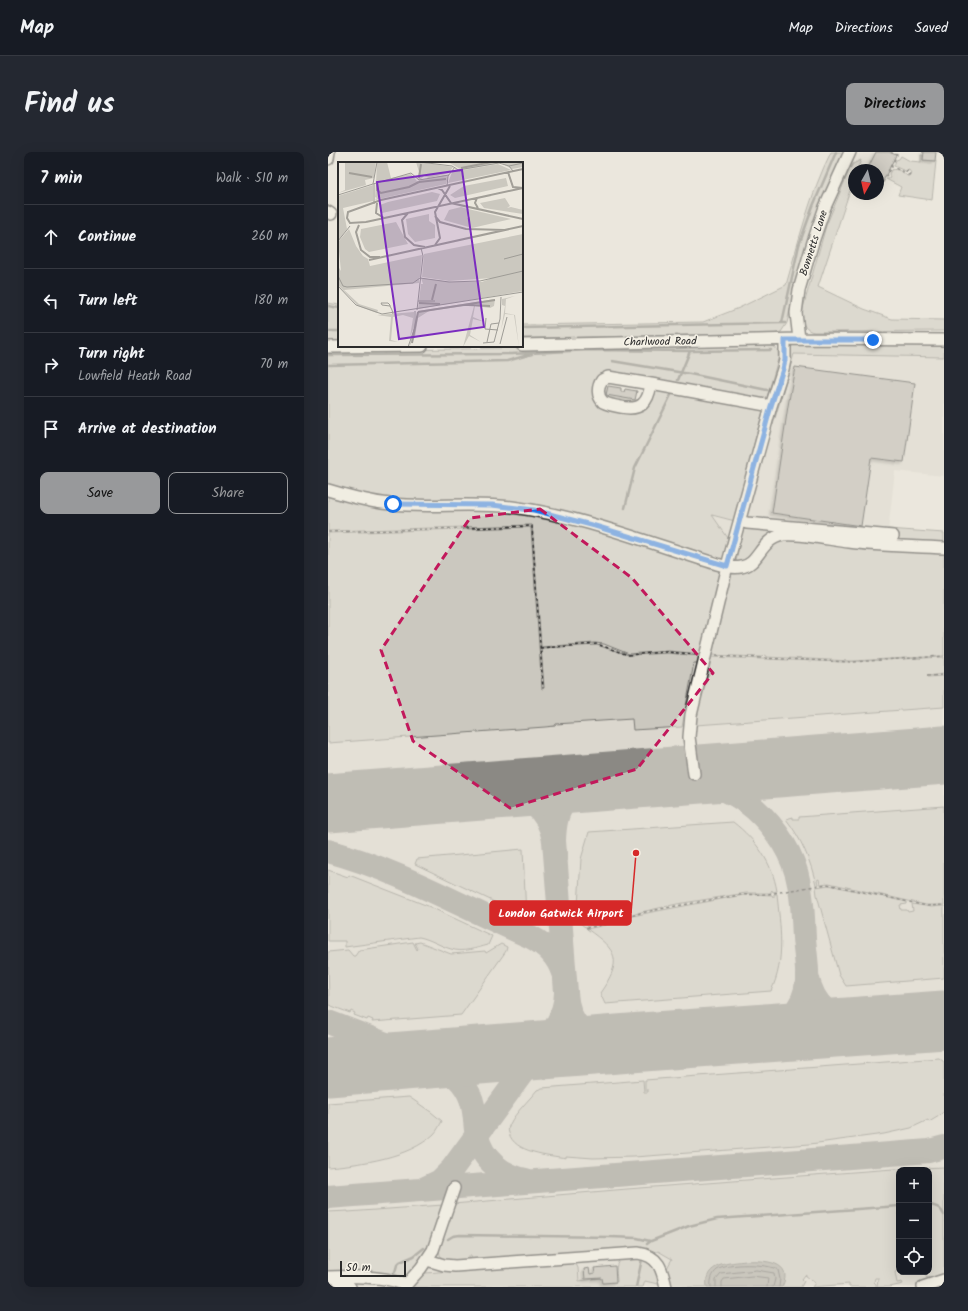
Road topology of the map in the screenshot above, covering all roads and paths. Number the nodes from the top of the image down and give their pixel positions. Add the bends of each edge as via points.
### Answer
1 (330, 152) edge
2 (850, 152) edge
3 (891, 152) edge
4 (896, 157) junction
5 (328, 158) edge
6 (899, 159) dead end
7 (890, 167) junction
8 (906, 172) dead end
9 (886, 177) junction
10 (889, 178) dead end
11 (884, 181) edge
12 (799, 339) junction
13 (785, 340) junction
14 (944, 340) edge
15 (523, 345) edge
16 (328, 347) edge
17 (338, 347) edge
18 (651, 384) junction
19 (771, 406) junction
20 (328, 490) edge
21 (740, 521) junction
22 (328, 532) edge
23 (892, 536) dead end
24 (944, 548) edge
25 (727, 566) junction
26 (540, 648) junction
27 (705, 655) junction
28 (944, 656) edge
29 (944, 675) edge
30 (927, 676) dead end
31 (543, 688) dead end
32 (694, 774) dead end
33 (944, 906) edge
34 (586, 928) dead end
35 (454, 1188) dead end
36 (427, 1260) junction
37 (330, 1277) edge
38 (944, 1280) edge
39 (405, 1286) edge
40 (350, 1287) edge
41 (666, 1287) edge
42 (923, 1287) edge

1 - 5 street
2 - 12 street, Bonnetts Lane via 825,207 799,290 796,313
3 - 4 path via 897,155
4 - 6 path
4 - 7 path
7 - 8 path
7 - 9 path
9 - 10 path
9 - 11 path
12 - 13 street, Charlwood Road
12 - 14 street, Charlwood Road
13 - 15 street, Charlwood Road
13 - 19 street via 785,360
16 - 17 street
18 - 18 street via 644,402 636,408 605,403 598,393 600,382 606,378
18 - 19 street
19 - 21 street
20 - 25 street via 387,504 492,505 534,510
21 - 23 street
21 - 25 street
22 - 26 path via 532,526
24 - 25 street via 865,544 784,535 770,540 749,564 741,567
25 - 27 street
26 - 27 path via 597,644 628,655 665,652
26 - 31 path
27 - 28 path via 847,662
27 - 32 street via 690,722 689,742
29 - 30 path
33 - 34 path via 927,906 827,884 683,904
35 - 36 street via 435,1247
36 - 39 street
36 - 41 street via 455,1266 638,1253 649,1256 657,1263
37 - 39 street via 362,1277 394,1281
37 - 40 street
38 - 42 street

